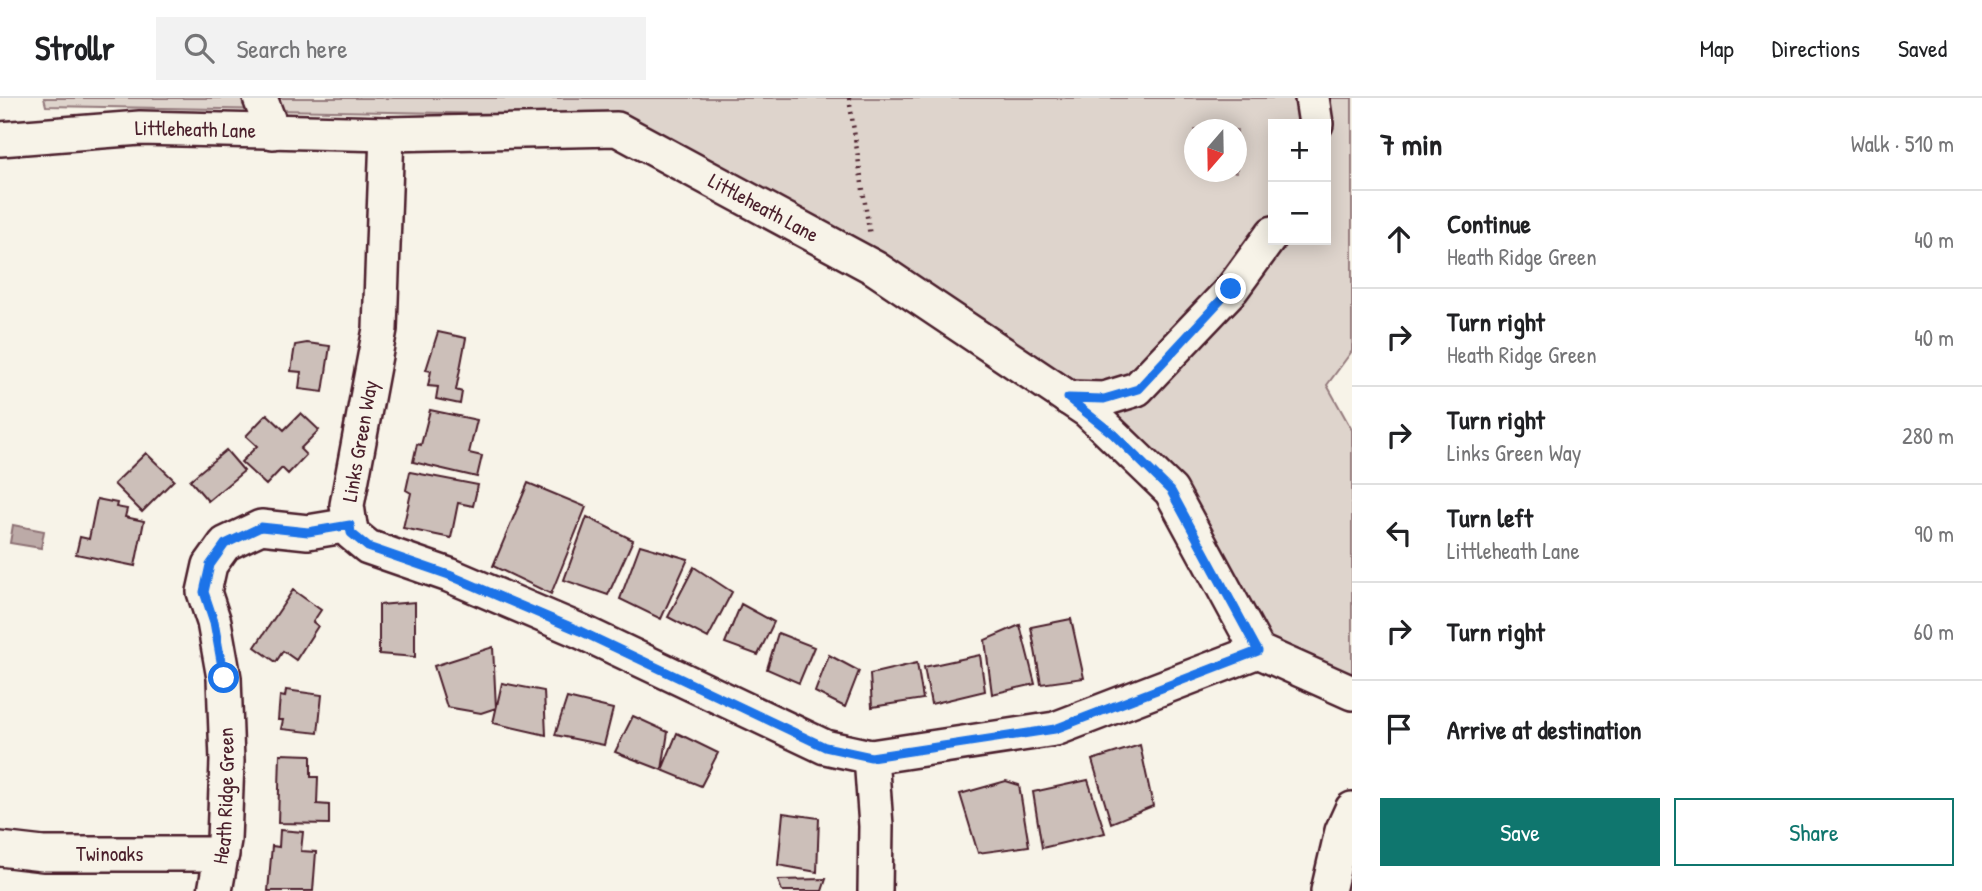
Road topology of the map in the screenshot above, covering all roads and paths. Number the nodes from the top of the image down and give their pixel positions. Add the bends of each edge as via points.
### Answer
1 (260, 98) edge
2 (849, 98) edge
3 (1312, 98) edge
4 (1314, 119) edge
5 (273, 132) junction
6 (387, 134) junction
7 (0, 139) edge
8 (1268, 240) edge
9 (875, 268) junction
10 (1068, 398) junction
11 (350, 525) junction
12 (1258, 651) junction
13 (1352, 693) edge
14 (871, 757) junction
15 (1352, 809) edge
16 (0, 849) edge
17 (222, 854) junction
18 (215, 891) edge
19 (875, 891) edge
20 (1328, 891) edge

1 - 5 street
2 - 9 path
3 - 4 street
5 - 6 street, Littleheath Lane
5 - 7 street, Littleheath Lane via 139,128
6 - 9 street, Littleheath Lane via 617,129
6 - 11 street, Links Green Way via 380,328 347,505
8 - 10 street via 1231,289 1138,389 1104,399
9 - 10 street, Littleheath Lane
10 - 12 street, Littleheath Lane via 1171,491
11 - 14 street, Links Green Way via 351,533 368,547 449,575 580,631 825,747
11 - 17 street, Heath Ridge Green via 308,532 261,527 225,544 210,565 204,592 224,678 227,761
12 - 13 street
12 - 14 street, Links Green Way via 1055,729
14 - 19 street
15 - 20 street
16 - 17 street, Twinoaks via 56,854
17 - 18 street, Heath Ridge Green

